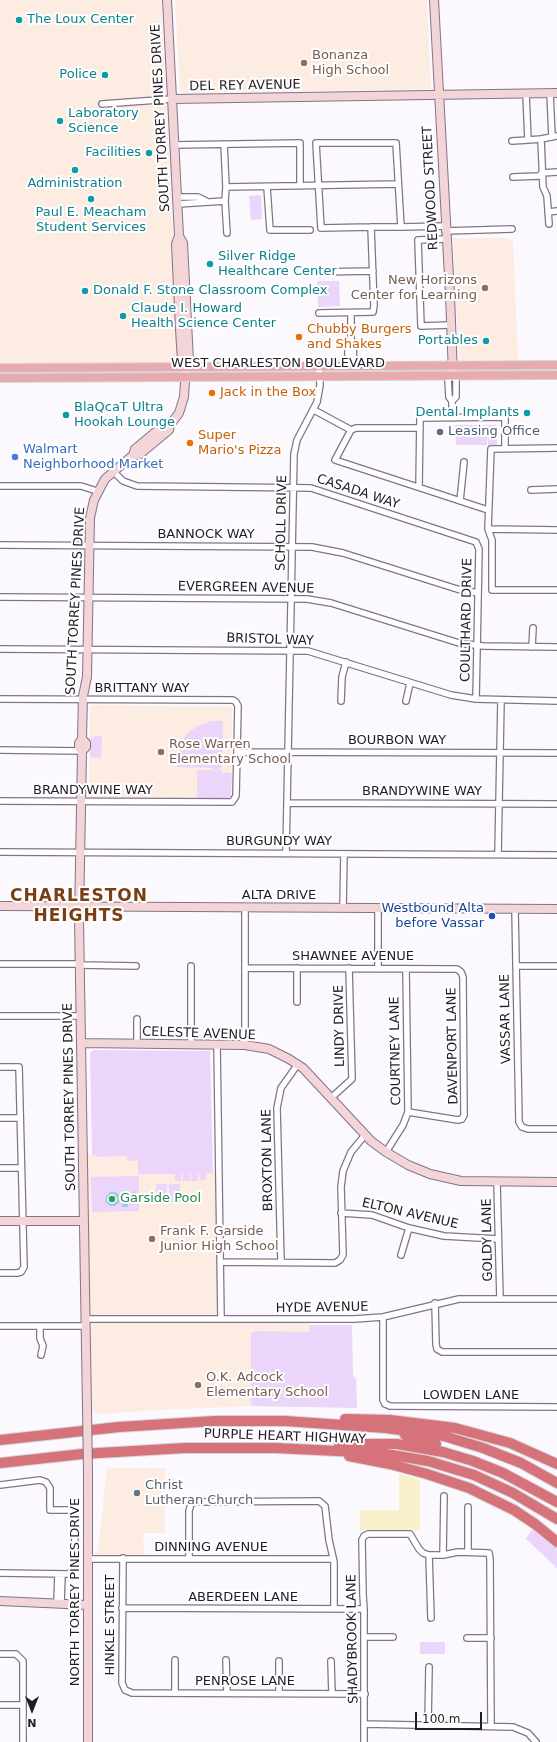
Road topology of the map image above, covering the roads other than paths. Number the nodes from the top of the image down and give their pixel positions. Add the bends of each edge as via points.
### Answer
1 (167, 0) edge
2 (434, 0) edge
3 (554, 93) edge
4 (526, 94) junction
5 (438, 95) junction
6 (172, 99) junction
7 (102, 104) dead end
8 (555, 136) edge
9 (541, 139) junction
10 (512, 140) dead end
11 (528, 140) junction
12 (224, 144) junction
13 (174, 145) junction
14 (557, 172) edge
15 (542, 173) junction
16 (513, 177) dead end
17 (398, 184) junction
18 (300, 186) junction
19 (319, 186) junction
20 (267, 187) junction
21 (226, 188) junction
22 (177, 201) junction
23 (225, 201) junction
24 (557, 211) edge
25 (548, 212) junction
26 (549, 224) dead end
27 (371, 227) junction
28 (401, 227) junction
29 (310, 230) dead end
30 (512, 230) dead end
31 (445, 232) junction
32 (227, 233) dead end
33 (180, 256) junction
34 (373, 271) junction
35 (317, 272) dead end
36 (178, 280) junction
37 (186, 310) junction
38 (319, 313) dead end
39 (351, 313) junction
40 (451, 325) junction
41 (452, 365) junction
42 (557, 365) edge
43 (290, 366) junction
44 (319, 366) junction
45 (351, 366) junction
46 (186, 367) junction
47 (0, 368) edge
48 (452, 375) junction
49 (557, 375) edge
50 (270, 376) junction
51 (320, 376) junction
52 (186, 377) junction
53 (0, 378) edge
54 (314, 410) junction
55 (452, 418) junction
56 (170, 425) junction
57 (420, 428) junction
58 (157, 430) junction
59 (352, 430) junction
60 (557, 448) edge
61 (505, 449) junction
62 (144, 451) junction
63 (133, 455) junction
64 (464, 462) dead end
65 (113, 471) junction
66 (0, 486) edge
67 (293, 487) junction
68 (419, 487) junction
69 (557, 489) edge
70 (531, 490) dead end
71 (97, 492) junction
72 (460, 501) junction
73 (488, 510) junction
74 (488, 529) junction
75 (557, 530) edge
76 (478, 543) joint
77 (0, 545) edge
78 (90, 545) junction
79 (292, 546) junction
80 (557, 590) edge
81 (478, 593) junction
82 (0, 597) edge
83 (88, 597) junction
84 (291, 598) junction
85 (533, 628) dead end
86 (477, 645) junction
87 (532, 647) junction
88 (557, 647) edge
89 (0, 648) edge
90 (87, 648) junction
91 (290, 650) junction
92 (346, 662) junction
93 (410, 683) junction
94 (0, 699) edge
95 (83, 699) junction
96 (476, 699) junction
97 (501, 700) junction
98 (341, 701) dead end
99 (406, 701) dead end
100 (557, 701) edge
101 (0, 750) edge
102 (82, 751) junction
103 (237, 752) junction
104 (288, 752) junction
105 (500, 753) junction
106 (557, 753) edge
107 (0, 801) edge
108 (81, 802) junction
109 (287, 803) junction
110 (499, 804) junction
111 (557, 804) edge
112 (0, 852) edge
113 (80, 852) junction
114 (286, 853) junction
115 (344, 854) junction
116 (498, 854) junction
117 (557, 855) edge
118 (0, 906) edge
119 (79, 906) junction
120 (245, 907) junction
121 (343, 908) junction
122 (378, 908) junction
123 (515, 909) junction
124 (557, 909) edge
125 (0, 964) edge
126 (80, 965) junction
127 (136, 966) dead end
128 (191, 966) dead end
129 (516, 966) junction
130 (557, 966) edge
131 (245, 968) junction
132 (298, 968) junction
133 (349, 968) junction
134 (378, 969) junction
135 (406, 969) junction
136 (460, 972) joint
137 (297, 1002) dead end
138 (0, 1016) edge
139 (81, 1016) junction
140 (137, 1018) dead end
141 (81, 1044) junction
142 (137, 1044) junction
143 (190, 1044) junction
144 (217, 1044) junction
145 (245, 1045) junction
146 (298, 1064) junction
147 (0, 1067) edge
148 (331, 1098) junction
149 (408, 1112) junction
150 (0, 1118) edge
151 (20, 1118) junction
152 (557, 1129) edge
153 (365, 1135) junction
154 (386, 1152) junction
155 (0, 1168) edge
156 (21, 1168) junction
157 (497, 1182) junction
158 (557, 1182) edge
159 (341, 1213) junction
160 (0, 1221) edge
161 (22, 1221) junction
162 (84, 1221) junction
163 (409, 1228) junction
164 (498, 1239) junction
165 (400, 1255) dead end
166 (220, 1262) junction
167 (281, 1262) junction
168 (0, 1273) edge
169 (500, 1299) junction
170 (557, 1299) edge
171 (435, 1303) junction
172 (382, 1317) junction
173 (221, 1319) junction
174 (86, 1322) junction
175 (0, 1326) edge
176 (40, 1326) junction
177 (557, 1352) edge
178 (41, 1355) dead end
179 (557, 1407) edge
180 (285, 1421) junction
181 (352, 1426) junction
182 (0, 1440) edge
183 (87, 1442) joint
184 (274, 1448) junction
185 (304, 1448) junction
186 (0, 1463) edge
187 (557, 1464) edge
188 (557, 1483) edge
189 (0, 1485) edge
190 (444, 1496) dead end
191 (557, 1496) edge
192 (557, 1502) edge
193 (468, 1507) dead end
194 (557, 1519) edge
195 (557, 1542) edge
196 (468, 1552) junction
197 (429, 1555) junction
198 (443, 1555) junction
199 (123, 1558) junction
200 (189, 1558) junction
201 (88, 1559) junction
202 (333, 1559) junction
203 (0, 1572) edge
204 (60, 1574) junction
205 (0, 1601) edge
206 (59, 1603) junction
207 (88, 1605) junction
208 (122, 1608) junction
209 (334, 1609) junction
210 (364, 1609) junction
211 (430, 1618) dead end
212 (365, 1637) junction
213 (394, 1637) dead end
214 (467, 1638) dead end
215 (491, 1638) junction
216 (0, 1654) edge
217 (174, 1660) dead end
218 (226, 1660) dead end
219 (279, 1661) dead end
220 (332, 1661) dead end
221 (429, 1667) dead end
222 (125, 1690) joint
223 (175, 1693) junction
224 (227, 1693) junction
225 (279, 1693) junction
226 (332, 1694) junction
227 (365, 1694) junction
228 (0, 1705) edge
229 (23, 1705) junction
230 (365, 1724) junction
231 (428, 1725) junction
232 (491, 1726) junction
233 (23, 1742) edge
234 (88, 1742) edge
235 (364, 1742) edge
236 (536, 1742) edge

1 - 6 main road, SOUTH TORREY PINES DRIVE
2 - 5 main road, REDWOOD STREET
3 - 4 main road, DEL REY AVENUE
3 - 8 street
4 - 5 main road, DEL REY AVENUE
4 - 11 street
5 - 6 main road, DEL REY AVENUE
5 - 31 main road, REDWOOD STREET
6 - 7 street, DEL REY AVENUE
6 - 13 main road, SOUTH TORREY PINES DRIVE
8 - 9 street
9 - 11 street
9 - 15 street
10 - 11 street
12 - 13 street
12 - 18 street via 300,143
12 - 21 street
13 - 22 main road, SOUTH TORREY PINES DRIVE
14 - 15 street
15 - 16 street via 539,176
15 - 25 street
17 - 19 street
17 - 19 street via 396,143 316,143
17 - 28 street
18 - 19 street
18 - 20 street
19 - 27 street via 321,228
20 - 21 street
20 - 29 street via 270,230
21 - 23 street
22 - 23 street via 197,204 206,201
22 - 33 main road, SOUTH TORREY PINES DRIVE via 179,236 176,244
23 - 32 street
24 - 25 street
25 - 26 street
27 - 28 street
27 - 34 street
28 - 31 street
30 - 31 street
31 - 40 main road, REDWOOD STREET
31 - 40 street via 418,240 421,326
33 - 36 main road, SOUTH TORREY PINES DRIVE
33 - 37 main road, SOUTH TORREY PINES DRIVE
34 - 35 street
34 - 39 street via 373,312
36 - 37 main road via 182,290 183,307
36 - 46 main road, SOUTH TORREY PINES DRIVE via 182,362
37 - 46 main road, SOUTH TORREY PINES DRIVE via 189,362
38 - 39 street
39 - 45 street via 351,344 354,349
40 - 41 main road, REDWOOD STREET
41 - 42 main road, WEST CHARLESTON BOULEVARD
41 - 45 main road, WEST CHARLESTON BOULEVARD
41 - 48 main road, REDWOOD STREET
43 - 44 main road, WEST CHARLESTON BOULEVARD
43 - 46 main road, WEST CHARLESTON BOULEVARD
43 - 50 main road via 287,370
44 - 45 main road, WEST CHARLESTON BOULEVARD
44 - 51 street, SCHOLL DRIVE
46 - 47 main road, WEST CHARLESTON BOULEVARD
46 - 52 main road, SOUTH TORREY PINES DRIVE
48 - 49 main road, WEST CHARLESTON BOULEVARD
48 - 51 main road, WEST CHARLESTON BOULEVARD
48 - 55 street via 448,380
50 - 51 main road, WEST CHARLESTON BOULEVARD
50 - 52 main road, WEST CHARLESTON BOULEVARD
51 - 54 street, SCHOLL DRIVE
52 - 53 main road, WEST CHARLESTON BOULEVARD
52 - 56 main road, SOUTH TORREY PINES DRIVE via 183,402
54 - 59 street
54 - 67 street, SCHOLL DRIVE via 296,444
55 - 57 street via 420,418
55 - 61 street via 505,417
56 - 58 main road, SOUTH TORREY PINES DRIVE via 165,424
56 - 62 main road, SOUTH TORREY PINES DRIVE via 169,430
57 - 59 street
57 - 68 street
58 - 62 main road via 157,436
58 - 63 main road, SOUTH TORREY PINES DRIVE via 135,449
59 - 68 street via 335,460
60 - 61 street
61 - 73 street via 491,449
62 - 63 main road, SOUTH TORREY PINES DRIVE via 139,455
63 - 65 main road, SOUTH TORREY PINES DRIVE
64 - 72 street
65 - 67 street, CASADA WAY via 123,481 137,486
65 - 71 main road, SOUTH TORREY PINES DRIVE
66 - 71 street via 81,486
67 - 76 street, CASADA WAY via 311,488
67 - 79 street, SCHOLL DRIVE
68 - 72 street
69 - 70 street
71 - 78 main road, SOUTH TORREY PINES DRIVE via 91,514
72 - 73 street
73 - 74 street
74 - 75 street
74 - 80 street via 492,540 492,590
76 - 81 street, COULTHARD DRIVE
77 - 78 street, BANNOCK WAY
78 - 79 street, BANNOCK WAY
78 - 83 main road, SOUTH TORREY PINES DRIVE
79 - 81 street, BANNOCK WAY via 343,553 457,589
79 - 84 street, SCHOLL DRIVE
81 - 86 street, COULTHARD DRIVE
82 - 83 street, EVERGREEN AVENUE
83 - 84 street, EVERGREEN AVENUE
83 - 90 main road, SOUTH TORREY PINES DRIVE
84 - 86 street, EVERGREEN AVENUE via 331,602 440,638
84 - 91 street, SCHOLL DRIVE
85 - 87 street
86 - 87 street, EVERGREEN AVENUE
86 - 96 street, COULTHARD DRIVE
87 - 88 street, EVERGREEN AVENUE
89 - 90 street, BRISTOL WAY
90 - 91 street, BRISTOL WAY
90 - 95 main road, SOUTH TORREY PINES DRIVE
91 - 92 street, BRISTOL WAY via 308,650
91 - 104 street, SCHOLL DRIVE
92 - 93 street, BRISTOL WAY
92 - 98 street via 342,677
93 - 96 street, BRISTOL WAY
93 - 99 street
94 - 95 street, BRITTANY WAY
95 - 102 main road, SOUTH TORREY PINES DRIVE via 82,740 79,743
95 - 103 street, BRITTANY WAY via 233,700 238,706
96 - 97 street, BRISTOL WAY
97 - 100 street, BRISTOL WAY
97 - 105 street
101 - 102 street
102 - 108 main road, SOUTH TORREY PINES DRIVE
103 - 104 street, BOURBON WAY
103 - 108 street, BRANDYWINE WAY via 236,796 229,802
104 - 105 street, BOURBON WAY
104 - 109 street, SCHOLL DRIVE
105 - 106 street, BOURBON WAY
105 - 110 street
107 - 108 street, BRANDYWINE WAY
108 - 113 main road, SOUTH TORREY PINES DRIVE
109 - 110 street, BRANDYWINE WAY
109 - 114 street, SCHOLL DRIVE
110 - 111 street, BRANDYWINE WAY
110 - 116 street
112 - 113 street, BURGUNDY WAY
113 - 114 street, BURGUNDY WAY
113 - 119 main road, SOUTH TORREY PINES DRIVE
114 - 115 street, BURGUNDY WAY
115 - 116 street, BURGUNDY WAY
115 - 121 street
116 - 117 street, BURGUNDY WAY
118 - 119 main road, ALTA DRIVE
119 - 120 main road, ALTA DRIVE
119 - 126 main road, SOUTH TORREY PINES DRIVE
120 - 121 main road, ALTA DRIVE
120 - 131 street
121 - 122 main road, ALTA DRIVE
122 - 123 main road, ALTA DRIVE
122 - 134 street
123 - 124 main road, ALTA DRIVE
123 - 129 street, VASSAR LANE
125 - 126 street
126 - 127 street
126 - 139 main road, SOUTH TORREY PINES DRIVE
128 - 143 street
129 - 130 street
129 - 152 street, VASSAR LANE via 519,1116 522,1127
131 - 132 street, SHAWNEE AVENUE
131 - 145 street
132 - 133 street, SHAWNEE AVENUE
132 - 137 street
133 - 134 street, SHAWNEE AVENUE
133 - 148 street, LINDY DRIVE via 352,1079
134 - 135 street, SHAWNEE AVENUE
135 - 136 street, SHAWNEE AVENUE via 457,969
135 - 149 street, COURTNEY LANE
136 - 149 street, DAVENPORT LANE via 463,977 466,1111 462,1118 455,1120
138 - 139 street
139 - 141 main road, SOUTH TORREY PINES DRIVE
140 - 142 street
141 - 142 main road, CELESTE AVENUE
141 - 162 main road, SOUTH TORREY PINES DRIVE
142 - 143 main road, CELESTE AVENUE
143 - 144 main road, CELESTE AVENUE
144 - 145 main road, CELESTE AVENUE
144 - 166 street
145 - 146 main road, CELESTE AVENUE via 275,1051
146 - 148 main road, CELESTE AVENUE
146 - 167 street, BROXTON LANE via 281,1088 277,1108
147 - 151 street via 19,1067
148 - 153 main road, CELESTE AVENUE
149 - 154 street, COURTNEY LANE
150 - 151 street
151 - 156 street
153 - 154 main road, CELESTE AVENUE
153 - 159 street via 351,1152 343,1171
154 - 157 main road, CELESTE AVENUE via 408,1165 437,1176 461,1181
155 - 156 street
156 - 161 street
157 - 158 main road, CELESTE AVENUE
157 - 164 street, GOLDY LANE
159 - 163 street, ELTON AVENUE via 372,1215
159 - 167 street via 343,1255 340,1260 336,1263
160 - 161 main road
161 - 162 main road
161 - 168 street via 24,1267 21,1272
162 - 174 main road, SOUTH TORREY PINES DRIVE
163 - 164 street, ELTON AVENUE via 451,1237
163 - 165 street
164 - 169 street, GOLDY LANE
166 - 167 street
166 - 173 street
169 - 170 street, HYDE AVENUE
169 - 171 street, HYDE AVENUE via 459,1299
171 - 172 street, HYDE AVENUE
171 - 177 street via 437,1349 442,1352
172 - 173 street, HYDE AVENUE
172 - 179 street, LOWDEN LANE via 385,1404
173 - 174 street, HYDE AVENUE
174 - 176 street, HYDE AVENUE
174 - 183 main road, SOUTH TORREY PINES DRIVE, bridge
175 - 176 street, HYDE AVENUE
176 - 178 street via 43,1346
180 - 181 highway, PURPLE HEART HIGHWAY
180 - 182 highway, PURPLE HEART HIGHWAY via 151,1424
180 - 187 highway via 379,1419 439,1425 503,1441
181 - 188 highway, PURPLE HEART HIGHWAY via 402,1429 460,1440 513,1459
181 - 191 highway via 399,1434 470,1455 515,1473
183 - 201 main road, NORTH TORREY PINES DRIVE, bridge
184 - 185 highway, PURPLE HEART HIGHWAY
184 - 186 highway, PURPLE HEART HIGHWAY via 199,1447 136,1450
184 - 192 highway via 374,1443 424,1448 458,1456 496,1470
185 - 194 highway, PURPLE HEART HIGHWAY via 387,1454 443,1465 497,1485
185 - 195 highway via 390,1464 457,1483 514,1510
189 - 204 street via 40,1480 46,1482 50,1488 50,1510 73,1510 76,1560 73,1570 68,1574
190 - 198 street
193 - 196 street
196 - 198 street
196 - 215 street via 488,1553 490,1559
197 - 198 street
197 - 210 street, SHADYBROOK LANE via 419,1549 410,1534 364,1536
197 - 211 street
199 - 200 street, DINNING AVENUE
199 - 201 street, DINNING AVENUE
199 - 208 street, HINKLE STREET
200 - 202 street, DINNING AVENUE
200 - 202 street via 189,1511 192,1504 199,1501 320,1501 325,1506
201 - 207 main road, NORTH TORREY PINES DRIVE
202 - 209 street
203 - 204 street
204 - 206 street
205 - 206 main road
206 - 207 main road
207 - 234 main road, NORTH TORREY PINES DRIVE
208 - 209 street, ABERDEEN LANE
208 - 222 street, HINKLE STREET via 122,1683
209 - 210 street, ABERDEEN LANE
210 - 212 street, SHADYBROOK LANE
212 - 213 street
212 - 227 street, SHADYBROOK LANE
214 - 215 street
215 - 232 street
216 - 229 street via 16,1654 23,1661
217 - 223 street
218 - 224 street
219 - 225 street
220 - 226 street
221 - 231 street
222 - 223 street, PENROSE LANE via 132,1693
223 - 224 street, PENROSE LANE
224 - 225 street, PENROSE LANE
225 - 226 street, PENROSE LANE
226 - 227 street, PENROSE LANE
227 - 230 street, SHADYBROOK LANE
228 - 229 street
229 - 233 street
230 - 231 street
230 - 235 street, SHADYBROOK LANE
231 - 232 street
232 - 236 street via 513,1727 528,1733

